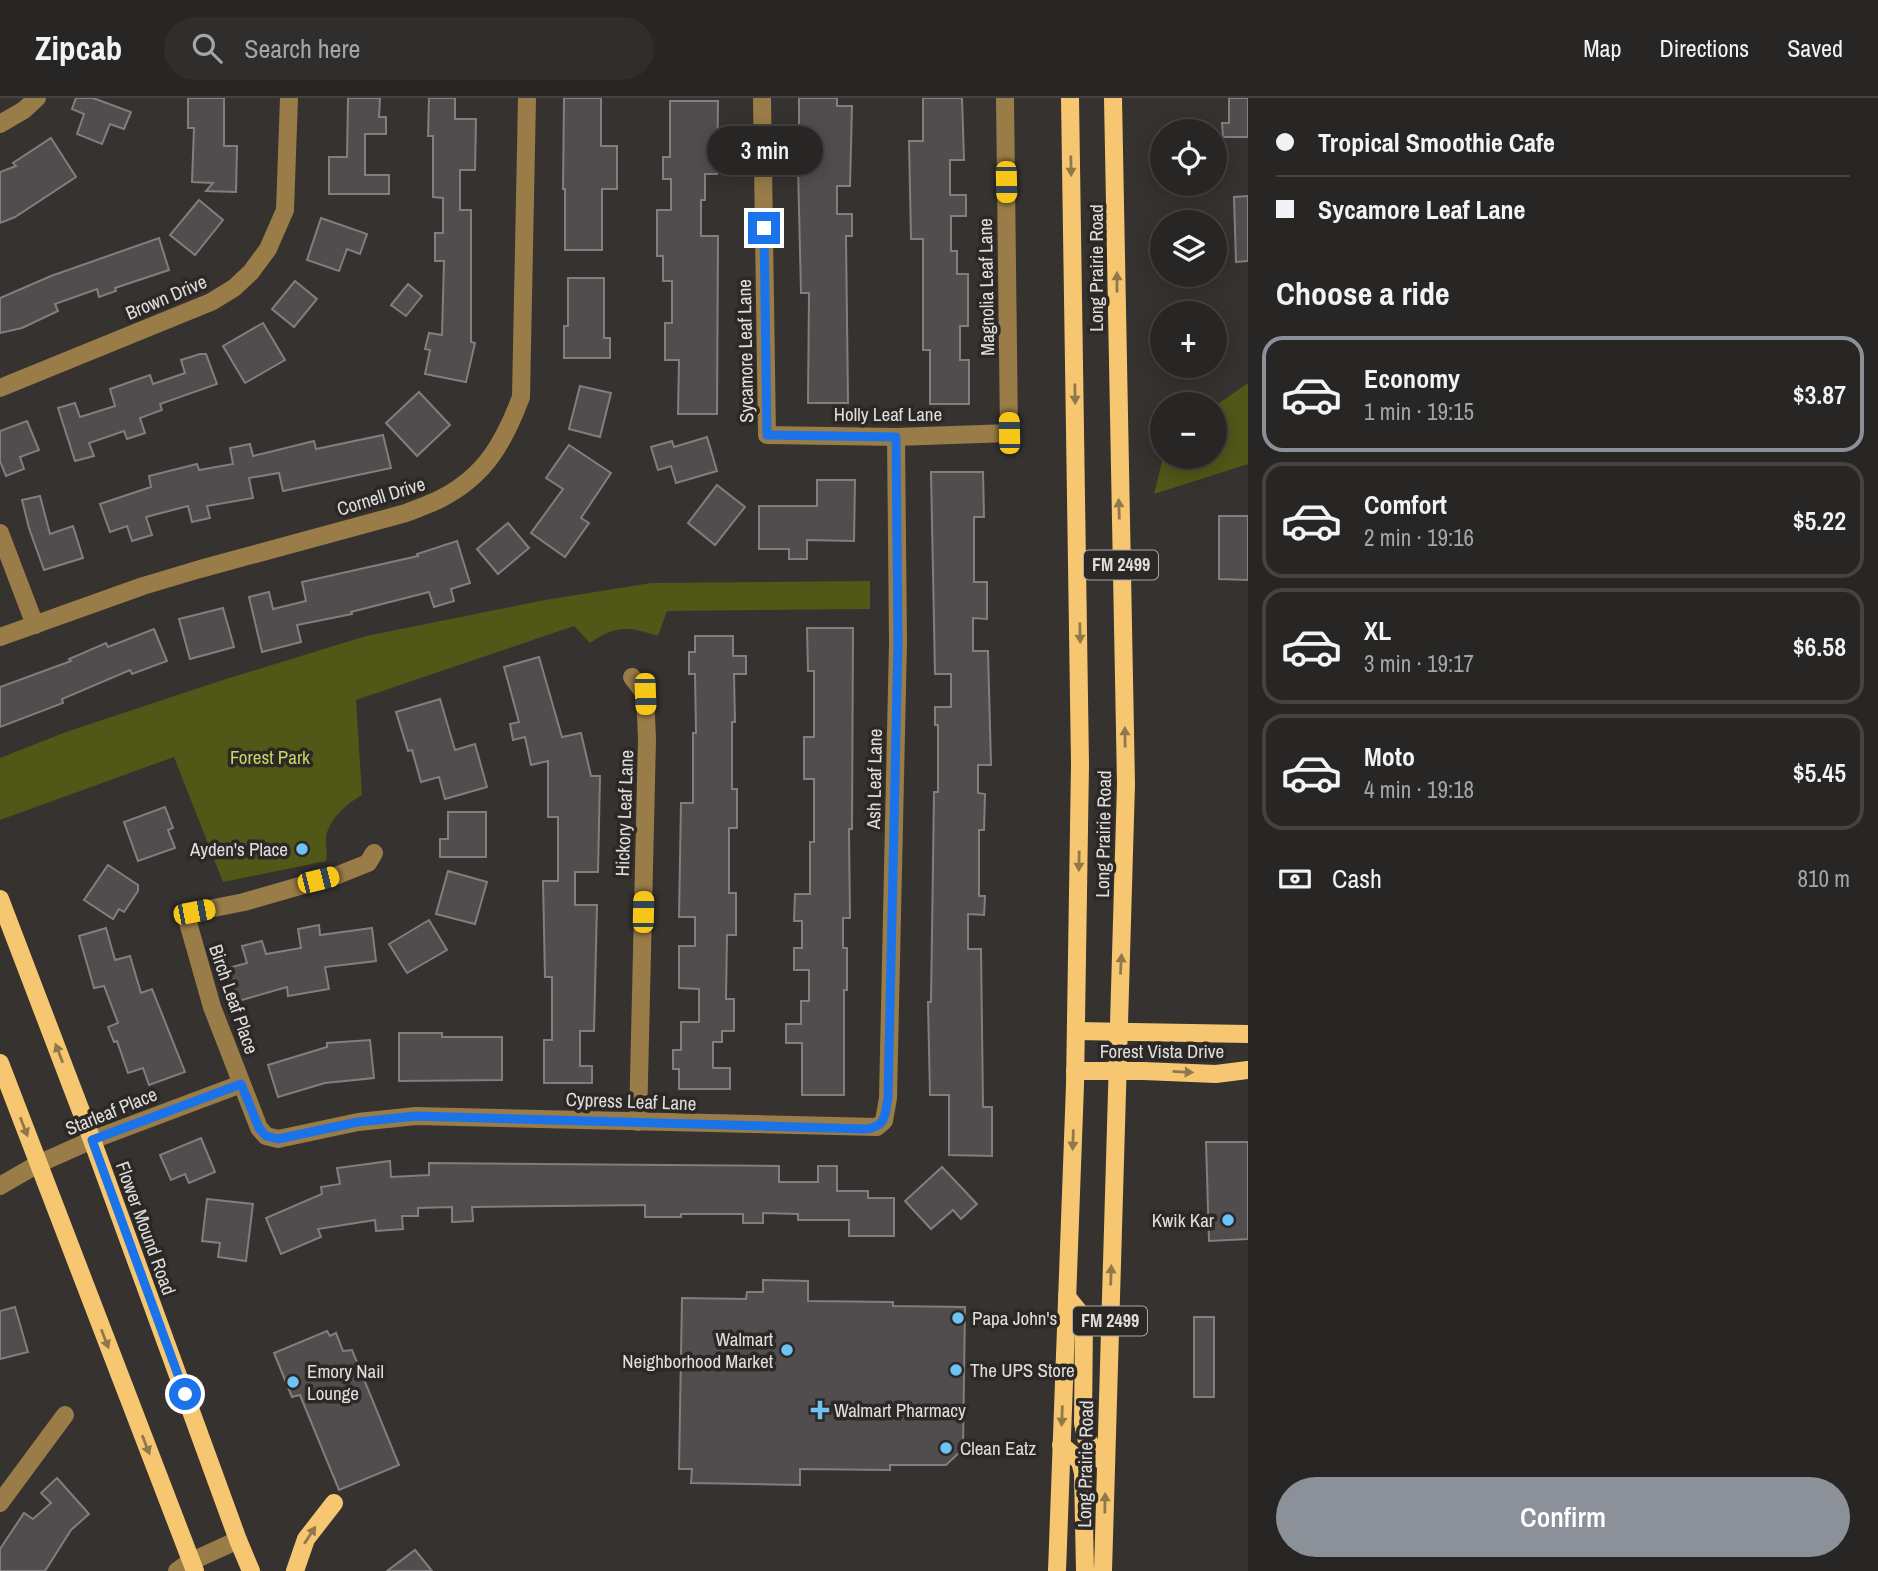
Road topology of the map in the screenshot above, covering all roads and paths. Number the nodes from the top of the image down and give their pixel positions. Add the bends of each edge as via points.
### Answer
1 (37, 98) edge
2 (289, 98) edge
3 (527, 98) edge
4 (762, 98) edge
5 (1005, 98) edge
6 (1070, 98) edge
7 (1113, 98) edge
8 (0, 124) edge
9 (0, 388) edge
10 (1009, 433) joint
11 (767, 435) joint
12 (896, 437) junction
13 (0, 533) edge
14 (36, 625) junction
15 (0, 637) edge
16 (632, 677) dead end
17 (374, 853) dead end
18 (0, 899) edge
19 (1076, 1031) junction
20 (1118, 1032) junction
21 (1248, 1034) edge
22 (0, 1063) edge
23 (1248, 1070) edge
24 (1075, 1071) junction
25 (1117, 1071) junction
26 (241, 1084) junction
27 (374, 1120) joint
28 (884, 1121) joint
29 (638, 1122) junction
30 (92, 1140) junction
31 (38, 1164) junction
32 (0, 1186) edge
33 (1067, 1297) junction
34 (65, 1415) dead end
35 (1061, 1445) junction
36 (1105, 1464) junction
37 (0, 1503) edge
38 (334, 1503) dead end
39 (237, 1540) junction
40 (187, 1568) edge
41 (251, 1571) edge
42 (295, 1571) edge
43 (1057, 1571) edge
44 (1084, 1571) edge
45 (1103, 1571) edge

1 - 8 street
2 - 9 street, Brown Drive via 285,210 268,249 251,272 211,303
3 - 14 street, Cornell Drive via 521,397 511,424 479,474 439,500 406,513 143,586
4 - 11 street, Sycamore Leaf Lane
5 - 10 street, Magnolia Leaf Lane
6 -> 19 main road, Long Prairie Road / FM 2499 via 1080,633
20 -> 7 main road, Long Prairie Road / FM 2499 via 1126,784
10 - 12 street, Holly Leaf Lane
11 - 12 street, Holly Leaf Lane
12 - 28 street, Ash Leaf Lane via 898,642
13 - 14 street
14 - 15 street, Cornell Drive
16 - 29 street, Hickory Leaf Lane via 645,694 647,739
17 - 26 street, Birch Leaf Place via 368,863 338,875 194,912 187,919 212,1007
30 -> 18 main road, Flower Mound Road
19 - 20 main road, Forest Vista Drive
19 - 24 main road, Long Prairie Road / FM 2499
20 - 21 main road, Forest Vista Drive
20 - 25 main road, Long Prairie Road / FM 2499
22 -> 31 main road
25 -> 23 main road, Forest Vista Drive via 1216,1074
24 - 25 main road, Forest Vista Drive
24 -> 33 main road, Long Prairie Road / FM 2499
36 -> 25 main road, Long Prairie Road / FM 2499
26 - 27 street, Birch Leaf Place via 266,1136 278,1139
26 - 30 street, Starleaf Place
27 - 29 street, Cypress Leaf Lane via 416,1116
28 - 29 street, Cypress Leaf Lane via 865,1129
30 - 31 street, Starleaf Place
30 - 39 main road, Flower Mound Road
31 - 32 street, Starleaf Place
31 -> 40 main road
33 -> 35 main road, Long Prairie Road / FM 2499
33 - 36 main road via 1084,1318 1086,1438
34 - 37 street
35 - 43 main road, Long Prairie Road / FM 2499
35 - 44 main road via 1080,1461 1083,1472
45 -> 36 main road, Long Prairie Road / FM 2499
42 -> 38 main road via 306,1539
39 - 40 street
39 - 41 main road, Flower Mound Road

